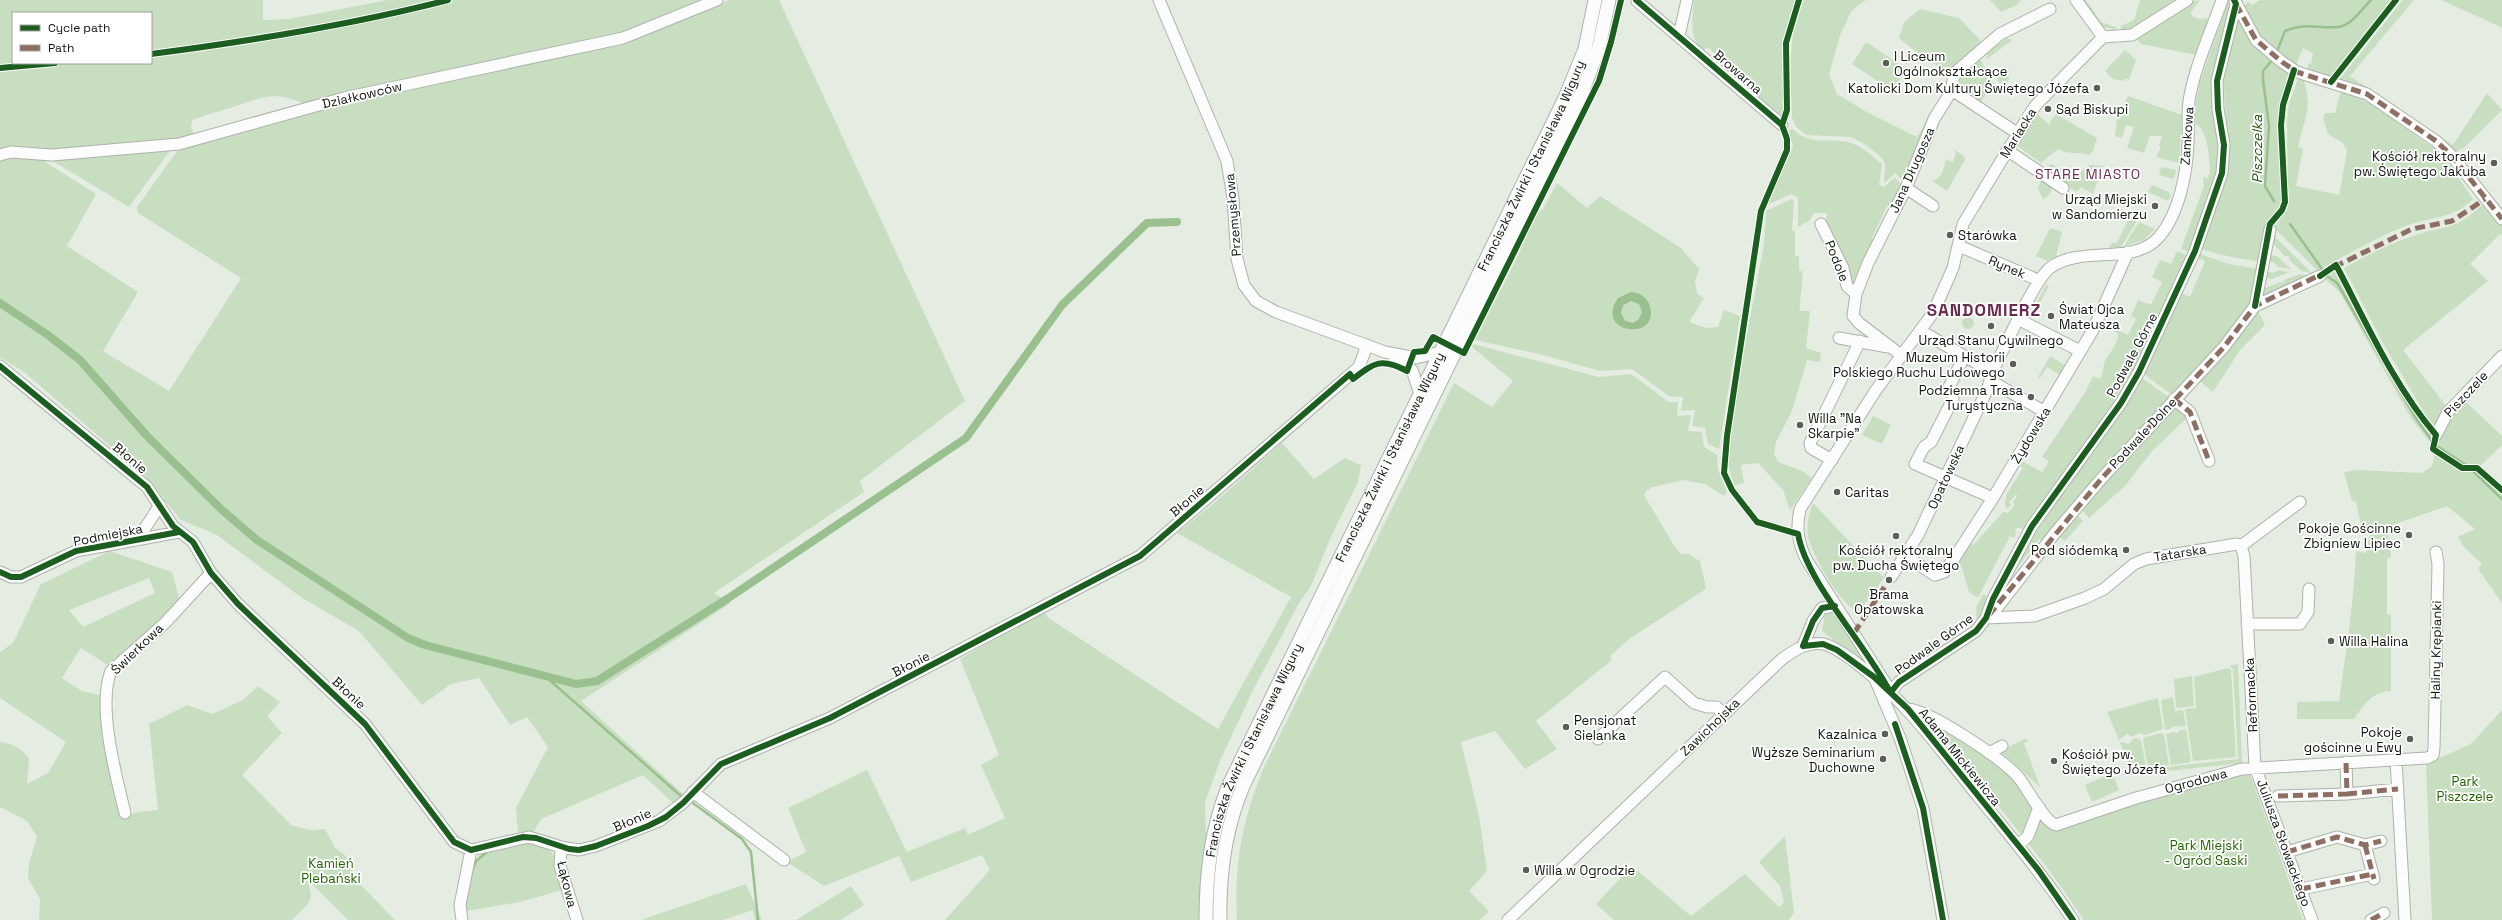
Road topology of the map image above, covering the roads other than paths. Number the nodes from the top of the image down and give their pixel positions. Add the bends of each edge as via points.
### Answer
1 (718, 0) edge
2 (1159, 0) edge
3 (1595, 0) edge
4 (1609, 0) edge
5 (1687, 0) edge
6 (2076, 0) edge
7 (2187, 0) edge
8 (2222, 0) edge
9 (1637, 1) edge
10 (2235, 2) edge
11 (2050, 9) dead end
12 (1679, 36) junction
13 (2103, 37) junction
14 (1952, 90) junction
15 (1782, 125) dead end
16 (2018, 133) junction
17 (2008, 150) junction
18 (0, 156) edge
19 (1906, 188) junction
20 (2062, 188) dead end
21 (1934, 206) dead end
22 (2502, 219) edge
23 (1821, 224) dead end
24 (2270, 228) dead end
25 (1959, 246) junction
26 (2128, 252) junction
27 (2320, 276) dead end
28 (2038, 280) junction
29 (1856, 294) junction
30 (2255, 306) junction
31 (2020, 320) junction
32 (1921, 331) junction
33 (1839, 338) dead end
34 (1860, 341) junction
35 (1367, 345) junction
36 (1892, 348) junction
37 (2080, 351) junction
38 (1385, 352) junction
39 (1441, 352) junction
40 (1901, 355) junction
41 (2502, 356) edge
42 (1964, 357) junction
43 (0, 366) edge
44 (1991, 377) junction
45 (1420, 394) junction
46 (2174, 399) junction
47 (2045, 412) junction
48 (2436, 435) dead end
49 (1832, 460) junction
50 (2208, 461) dead end
51 (1946, 477) junction
52 (1986, 495) dead end
53 (2300, 502) dead end
54 (160, 505) junction
55 (179, 532) junction
56 (138, 539) junction
57 (2241, 546) junction
58 (2436, 552) dead end
59 (1905, 556) junction
60 (0, 572) edge
61 (211, 573) junction
62 (1891, 577) dead end
63 (2309, 589) dead end
64 (1835, 606) junction
65 (1986, 618) junction
66 (2247, 624) junction
67 (1803, 646) junction
68 (1874, 677) junction
69 (1890, 691) junction
70 (1905, 706) junction
71 (1723, 715) junction
72 (1894, 724) junction
73 (1598, 739) dead end
74 (2002, 746) dead end
75 (2434, 748) joint
76 (1989, 753) junction
77 (2396, 760) junction
78 (2346, 762) junction
79 (2255, 767) junction
80 (2398, 789) junction
81 (693, 792) junction
82 (2347, 794) junction
83 (2278, 796) dead end
84 (2040, 807) junction
85 (125, 813) dead end
86 (2381, 841) dead end
87 (2365, 845) junction
88 (2018, 846) junction
89 (561, 847) junction
90 (471, 850) junction
91 (2287, 852) junction
92 (784, 860) dead end
93 (2301, 889) junction
94 (2384, 913) dead end
95 (462, 920) edge
96 (577, 920) edge
97 (1206, 920) edge
98 (1220, 920) edge
99 (1508, 920) edge
100 (1943, 920) edge
101 (2073, 920) edge
102 (2312, 920) edge
103 (2371, 920) edge
104 (2405, 920) edge

1 - 18 street, Działkowców via 623,38 344,98 179,144 52,155 11,152
2 - 35 street, Przemysłowa via 1227,160 1233,198 1237,259 1244,285 1256,301 1276,312
3 - 39 main road, Franciszka Żwirki i Stanisława Wigury via 1587,43 1574,81
4 - 98 main road, Franciszka Żwirki i Stanisława Wigury via 1600,47 1583,90 1243,786 1232,814 1224,849
5 - 12 street
6 - 13 street
7 - 13 street via 2132,35
8 - 26 street, Zamkowa via 2190,99 2188,144 2177,203 2159,238 2141,249
9 - 12 street, Browarna
10 - 22 street via 2256,40 2282,62 2297,72 2364,92 2436,141 2452,156
10 - 65 street, Podwale Górne via 2217,81 2218,109 2224,145 2222,173 2195,251 2139,372 2121,403 2032,526 1993,599
11 - 14 street, Jana Długosza via 2000,34 1956,72 1952,79
12 - 15 street, Browarna
13 - 16 street, Mariacka via 2036,105
14 - 16 street
14 - 19 street, Jana Długosza via 1934,119
16 - 17 street, Mariacka
17 - 20 street
17 - 25 street, Mariacka via 1963,224
19 - 21 street
19 - 29 street, Jana Długosza
23 - 29 street, Podole via 1843,268 1847,286
24 - 30 street
25 - 28 street, Rynek
25 - 32 street via 1944,290 1933,314
26 - 28 street, Zamkowa via 2068,259 2051,267
26 - 37 street, Żydowska via 2106,304
27 - 30 street, Podwale Dolne
28 - 31 street, Rynek
29 - 36 street, Jana Długosza via 1852,311 1855,319
30 - 46 street, Podwale Dolne via 2224,347
31 - 37 street
31 - 44 street, Rynek
32 - 40 street
32 - 42 street
33 - 34 street
34 - 36 street
34 - 49 street via 1810,443 1811,448
35 - 38 street, Przemysłowa
35 - 81 street, Błonie via 1359,367 1140,556 830,718 733,758 710,773
36 - 40 street, Jana Długosza
37 - 47 street, Żydowska
38 - 39 street via 1423,358
38 - 45 street via 1412,370
39 - 45 main road, Franciszka Żwirki i Stanisława Wigury
40 - 49 street
41 - 48 street, Piszczele via 2448,412
42 - 44 street
42 - 51 street via 1949,387 1953,399 1931,442 1924,447 1915,464
43 - 54 street, Błonie via 147,487
44 - 47 street
44 - 51 street, Opatowska
45 - 97 main road, Franciszka Żwirki i Stanisława Wigury via 1228,786 1208,859
46 - 50 street via 2190,412
46 - 65 street, Podwale Dolne via 2102,478 2055,533 1997,608
47 - 59 street, Żydowska via 1944,572 1935,575
49 - 64 street via 1800,509 1797,527 1806,559
51 - 52 street
51 - 59 street, Opatowska
53 - 57 street
54 - 55 street, Błonie
54 - 56 street
55 - 56 street, Podmiejska
55 - 61 street, Błonie via 193,542
56 - 60 street, Podmiejska via 76,551 21,577 11,577
57 - 65 street, Tatarska via 2237,544 2146,559 2134,564 2104,589 2085,598 2034,616
57 - 66 street, Reformacka via 2244,556
58 - 75 street, Haliny Krępianki via 2438,564
59 - 62 street, Opatowska
61 - 85 street, Świerkowa via 165,623 111,671 109,676 106,696 111,754
61 - 90 street, Błonie via 238,604 365,724 448,837
63 - 66 street via 2308,612 2300,624
64 - 67 street via 1822,608 1813,621
64 - 69 street
65 - 69 street, Podwale Górne via 1976,631 1904,678
66 - 79 street, Reformacka
67 - 68 street, Adama Mickiewicza via 1830,646
67 - 71 street, Zawichojska via 1782,659
68 - 69 street, Adama Mickiewicza
68 - 72 street
69 - 70 street, Adama Mickiewicza
70 - 72 street via 1896,711
70 - 76 street via 1918,710
70 - 88 street, Adama Mickiewicza
71 - 73 street via 1717,707 1694,703 1665,677
71 - 99 street, Zawichojska
72 - 100 street via 1923,808
74 - 76 street
75 - 77 street, Ogrodowa via 2430,757
76 - 84 street via 2018,778
77 - 78 street, Ogrodowa
77 - 80 street
78 - 79 street, Ogrodowa
78 - 82 street
79 - 84 street, Ogrodowa via 2142,796 2060,825 2051,824
79 - 91 street, Juliusza Słowackiego
80 - 82 street
80 - 104 street
81 - 89 street, Błonie via 673,812 648,826 587,848
81 - 92 street
82 - 83 street
84 - 88 street via 2028,836
86 - 87 street
87 - 91 street via 2337,838
87 - 93 street via 2373,876
88 - 101 street, Adama Mickiewicza
89 - 90 street, Błonie via 536,838 523,837
89 - 96 street, Łąkowa via 560,866
90 - 95 street via 460,905
91 - 93 street, Juliusza Słowackiego
93 - 102 street, Juliusza Słowackiego
94 - 103 street

